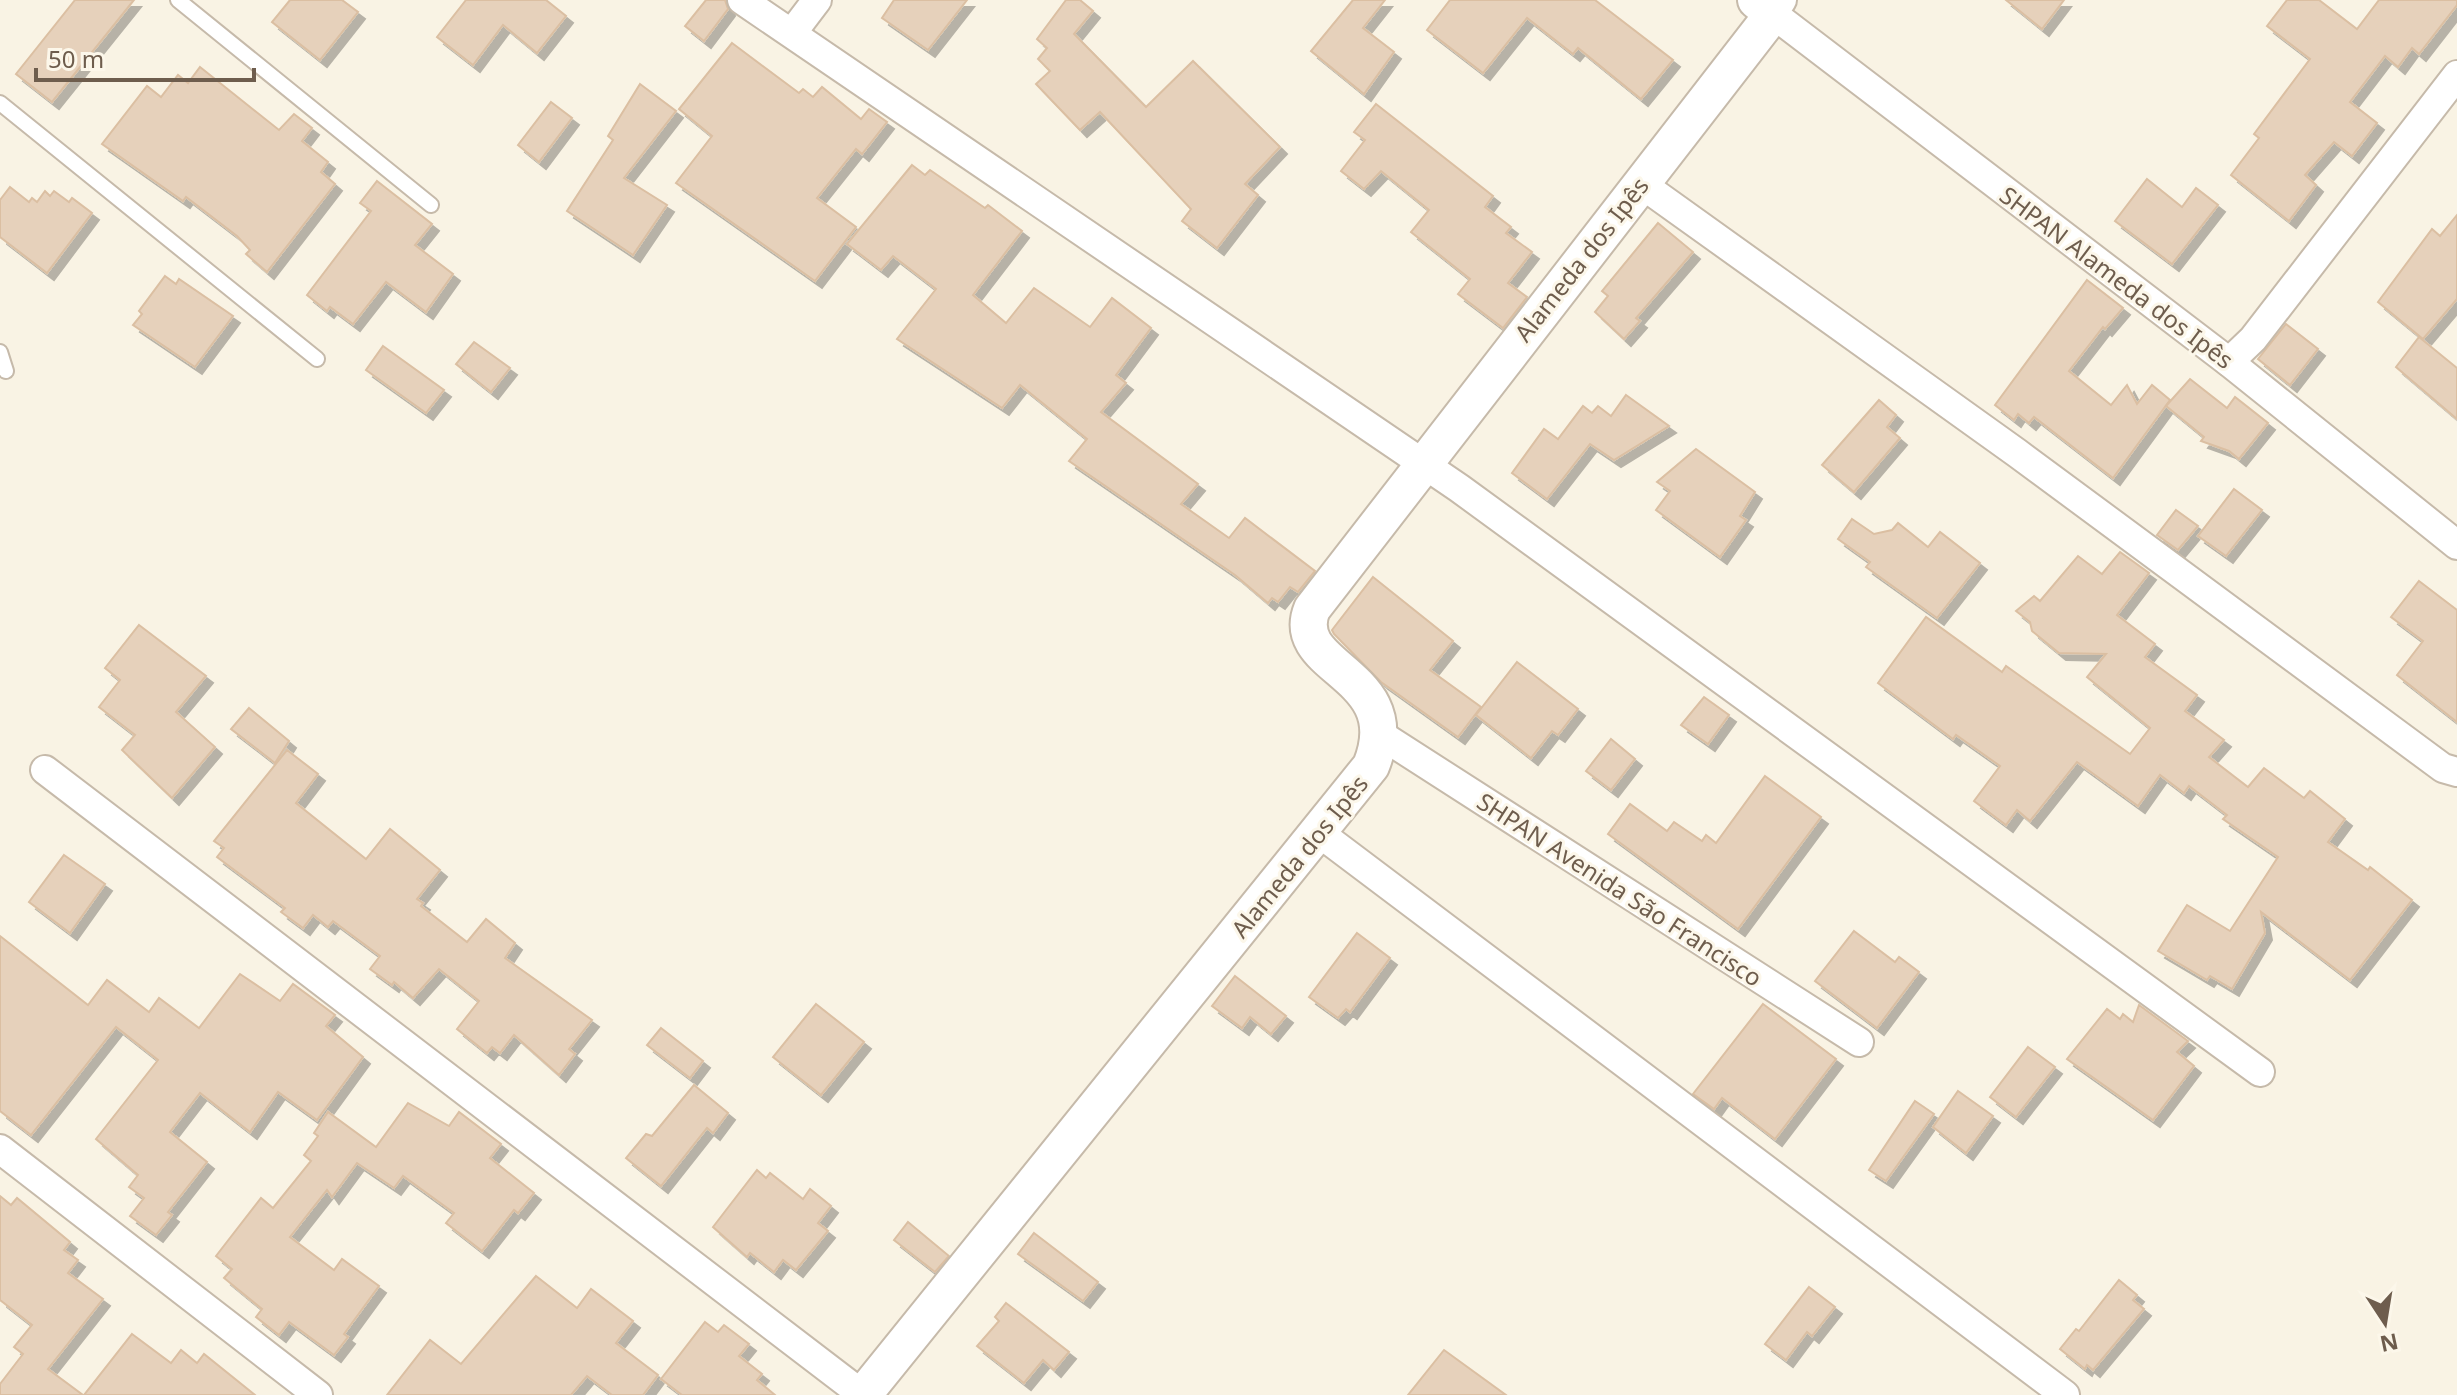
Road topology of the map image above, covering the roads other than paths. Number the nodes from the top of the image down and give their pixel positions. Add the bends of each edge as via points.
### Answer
1 (178, 0) edge
2 (742, 0) edge
3 (817, 0) edge
4 (1770, 5) edge
5 (792, 33) junction
6 (2457, 75) edge
7 (2, 109) edge
8 (1640, 183) junction
9 (431, 205) dead end
10 (0, 352) edge
11 (317, 359) dead end
12 (2229, 362) junction
13 (6, 371) dead end
14 (1423, 465) junction
15 (2457, 545) edge
16 (1381, 735) junction
17 (45, 770) dead end
18 (2457, 772) edge
19 (1318, 832) junction
20 (1859, 1042) dead end
21 (2260, 1072) dead end
22 (0, 1149) edge
23 (318, 1395) edge
24 (863, 1395) edge
25 (2065, 1395) edge

1 - 9 lane
2 - 5 street
3 - 5 street
4 - 8 street, Alameda dos Ipês
4 - 12 street, SHPAN Alameda dos Ipês
5 - 14 street
6 - 12 street via 2253,339
7 - 11 lane
8 - 14 street, Alameda dos Ipês
8 - 18 street via 2443,768
10 - 13 lane
12 - 15 street, SHPAN Alameda dos Ipês
14 - 16 street, Alameda dos Ipês via 1308,618 1314,645 1374,704
14 - 21 street
16 - 19 street, Alameda dos Ipês via 1371,766
16 - 20 street, SHPAN Avenida São Francisco
17 - 24 street
19 - 24 street, Alameda dos Ipês
19 - 25 street
22 - 23 street

